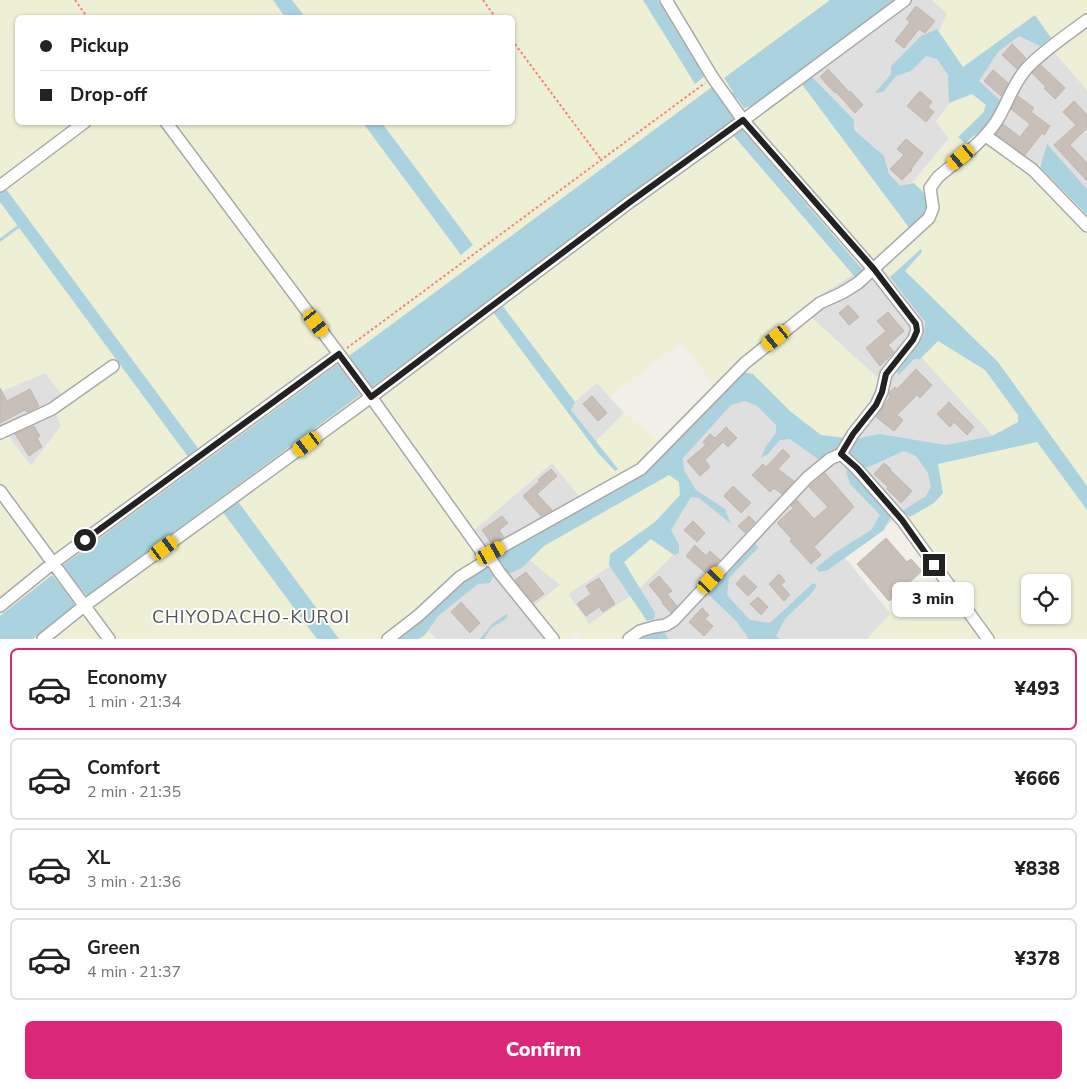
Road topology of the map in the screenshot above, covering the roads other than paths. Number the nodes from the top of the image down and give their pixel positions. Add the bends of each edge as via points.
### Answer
1 (666, 0) edge
2 (905, 0) edge
3 (1087, 20) edge
4 (743, 120) junction
5 (81, 125) edge
6 (168, 125) edge
7 (986, 136) junction
8 (0, 186) edge
9 (1087, 226) edge
10 (874, 269) junction
11 (339, 354) junction
12 (113, 366) dead end
13 (371, 397) junction
14 (0, 433) edge
15 (841, 454) junction
16 (0, 491) edge
17 (489, 560) junction
18 (53, 563) junction
19 (0, 606) edge
20 (84, 606) junction
21 (43, 639) edge
22 (109, 639) edge
23 (388, 639) edge
24 (553, 639) edge
25 (629, 639) edge
26 (988, 639) edge

1 - 4 street via 713,78
2 - 4 street
3 - 7 street via 1027,69
4 - 10 street
4 - 13 street
5 - 8 street
6 - 11 street
7 - 9 street via 1033,170
7 - 10 street via 933,182 930,188 933,208 929,218
10 - 15 street via 916,324 917,331 886,374 876,405
10 - 17 street via 842,293 820,303 745,363 641,469 491,553
11 - 13 street
11 - 18 street
12 - 14 street via 52,409
13 - 17 street
13 - 20 street
15 - 25 street via 807,478 674,620 666,626 640,631
15 - 26 street via 902,520
16 - 18 street
17 - 23 street via 460,577
17 - 24 street
18 - 19 street
18 - 20 street
20 - 21 street
20 - 22 street

